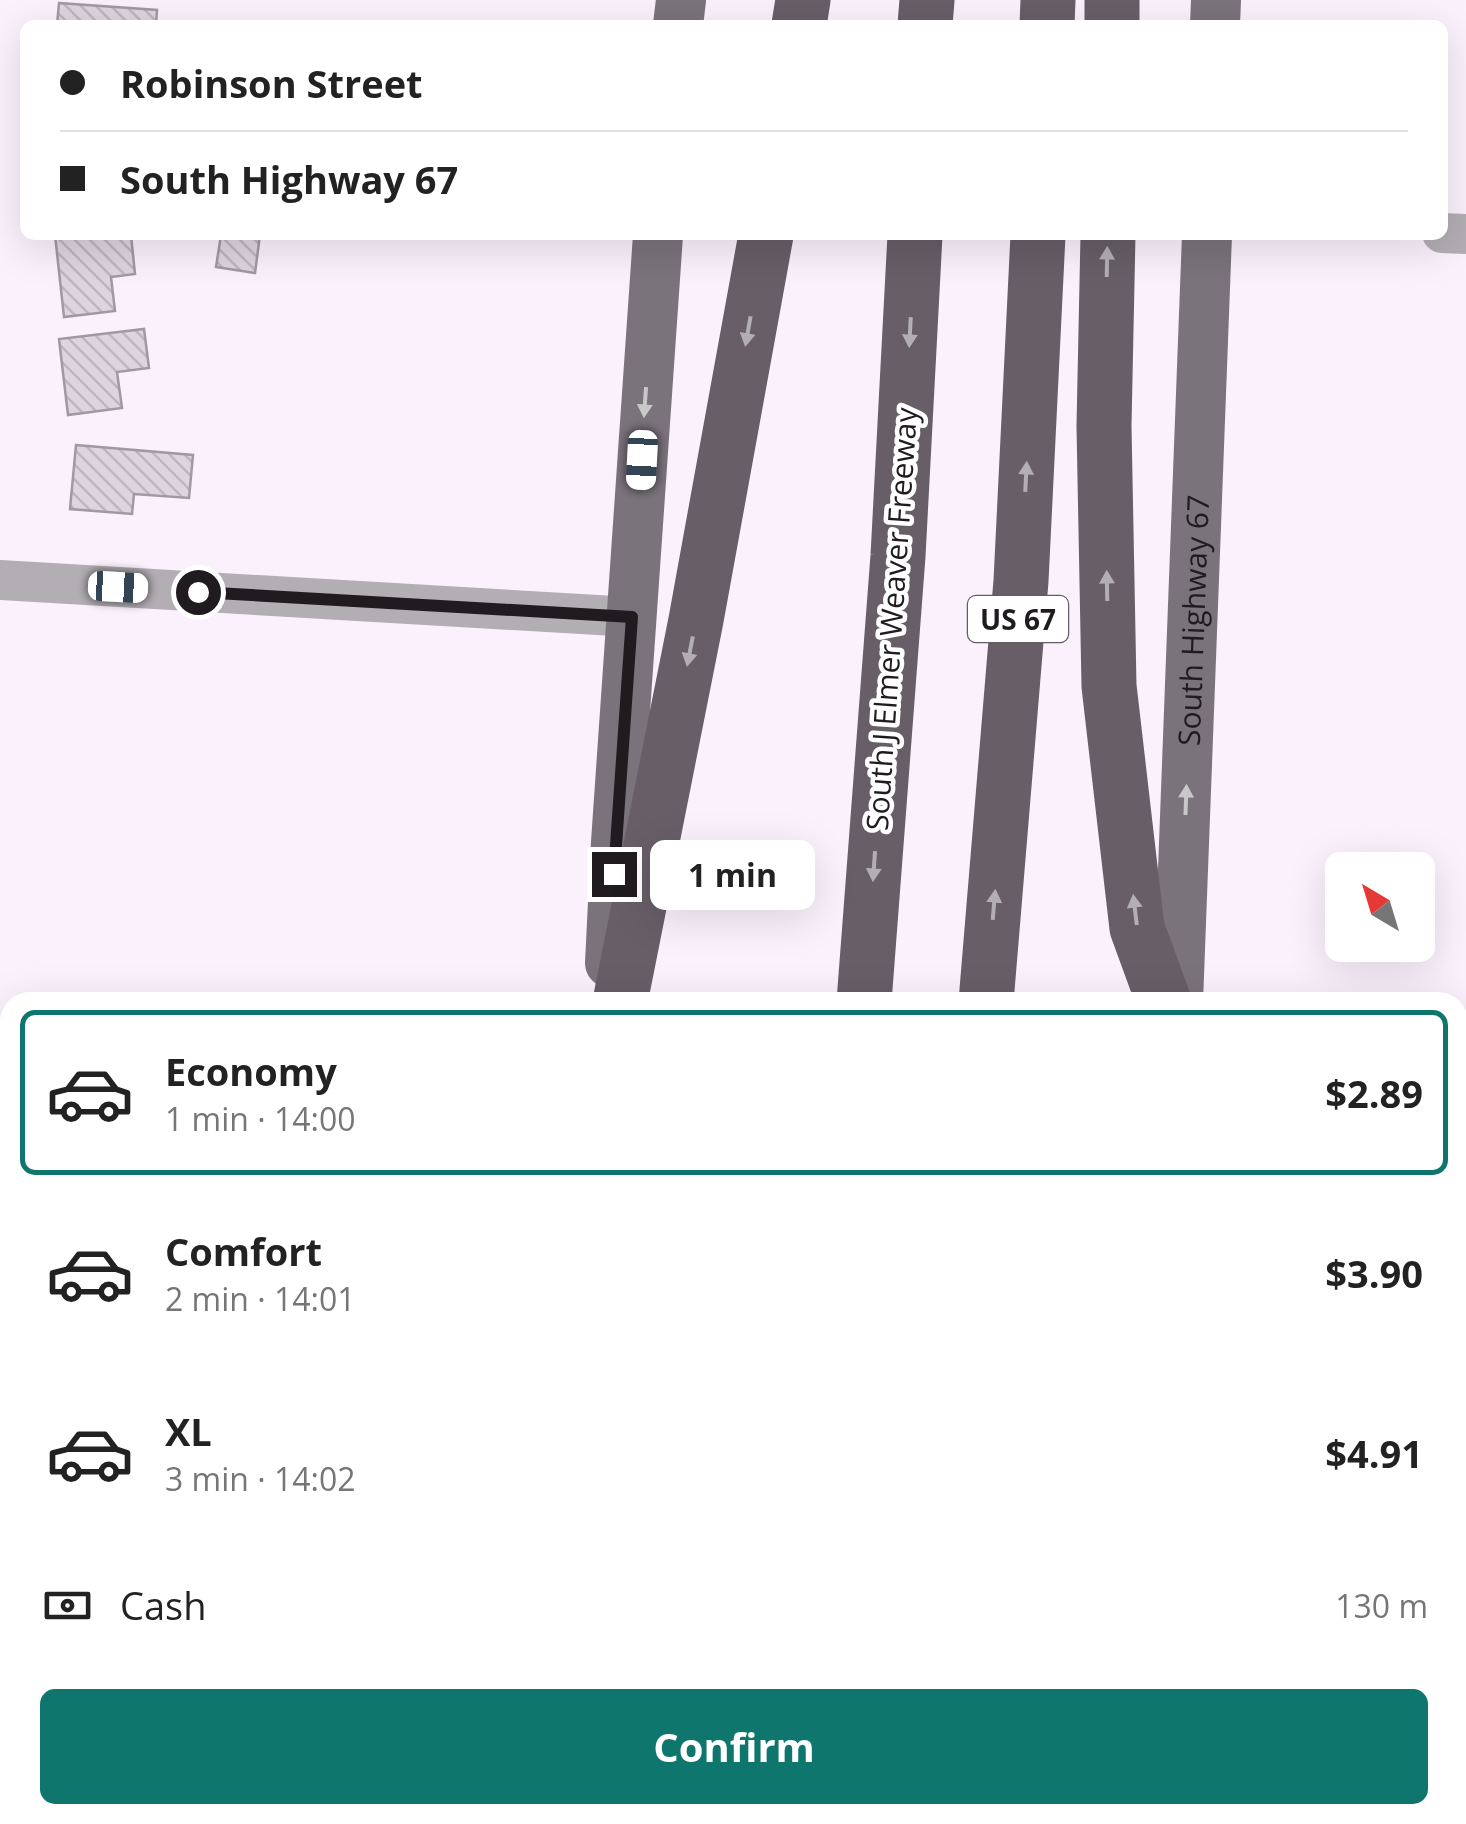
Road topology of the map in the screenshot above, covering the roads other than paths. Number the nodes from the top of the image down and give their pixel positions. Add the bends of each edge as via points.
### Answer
1 (658, 240) edge
2 (765, 240) edge
3 (915, 240) edge
4 (1038, 240) edge
5 (1108, 240) edge
6 (1207, 240) edge
7 (0, 580) edge
8 (632, 617) junction
9 (609, 992) edge
10 (622, 992) edge
11 (865, 992) edge
12 (987, 992) edge
13 (1160, 992) edge
14 (1178, 992) edge

1 -> 8 main road
2 -> 10 highway
3 -> 11 highway, South J Elmer Weaver Freeway
12 -> 4 highway, US 67 via 1021,581
13 -> 5 highway via 1137,928 1108,686
14 -> 6 main road, South Highway 67
7 - 8 street
8 - 9 main road

